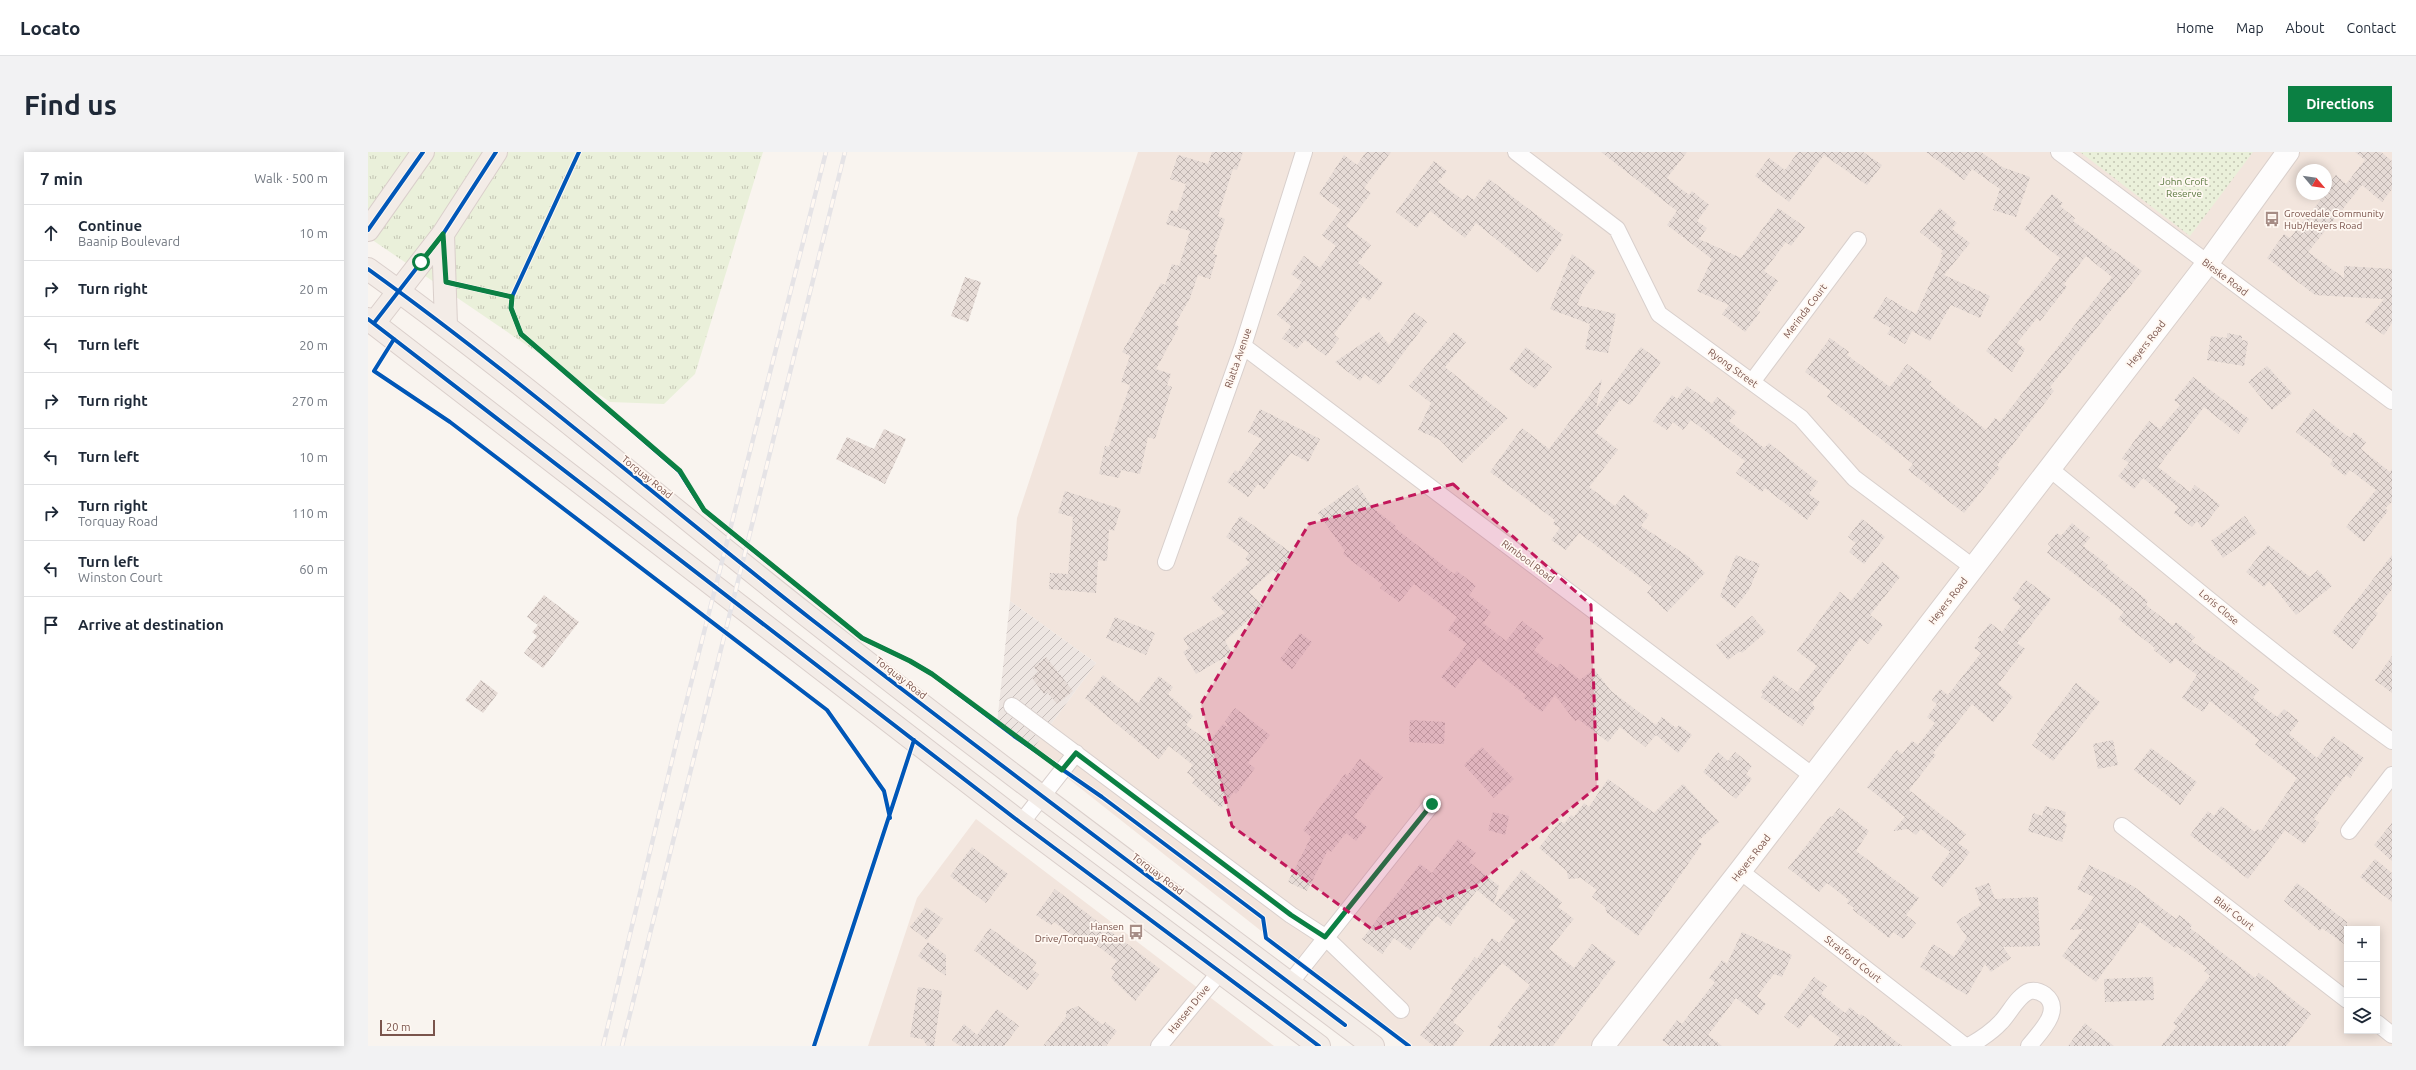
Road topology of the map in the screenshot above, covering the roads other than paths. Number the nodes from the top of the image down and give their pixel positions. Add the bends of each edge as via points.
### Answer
1 (423, 152) edge
2 (496, 152) edge
3 (1304, 152) edge
4 (1516, 152) edge
5 (2059, 152) edge
6 (2288, 152) edge
7 (375, 209) edge
8 (368, 230) edge
9 (443, 234) junction
10 (1858, 240) dead end
11 (2208, 264) junction
12 (368, 269) edge
13 (397, 290) junction
14 (371, 321) edge
15 (446, 325) junction
16 (1243, 346) junction
17 (1752, 382) junction
18 (2392, 401) edge
19 (2050, 469) junction
20 (1166, 562) dead end
21 (1974, 568) junction
22 (1012, 706) dead end
23 (2392, 741) edge
24 (1076, 753) junction
25 (2392, 775) edge
26 (1813, 776) junction
27 (1041, 796) junction
28 (1432, 804) dead end
29 (1021, 823) junction
30 (2122, 826) dead end
31 (2349, 831) dead end
32 (1740, 871) junction
33 (1325, 937) junction
34 (1220, 972) junction
35 (1290, 983) junction
36 (2344, 998) edge
37 (1401, 1010) dead end
38 (2380, 1026) edge
39 (2392, 1035) edge
40 (1159, 1046) edge
41 (1318, 1046) edge
42 (1373, 1046) edge
43 (1603, 1046) edge
44 (1965, 1046) edge
45 (1969, 1046) edge
46 (2028, 1046) edge

1 - 7 main road
2 - 9 main road
3 - 16 street, Riatta Avenue
4 - 17 street, Ryong Street via 1618,229 1659,314
5 - 11 street, Bieske Road
6 - 11 street, Heyers Road
7 - 8 main road
9 - 13 main road
9 - 15 main road
10 - 17 street, Merinda Court
11 - 18 street, Bieske Road
11 - 19 street, Heyers Road
12 - 13 main road, Torquay Road
13 - 14 main road
13 - 15 main road, Torquay Road
14 - 29 main road
15 - 27 main road, Torquay Road via 810,618
16 - 20 street, Riatta Avenue
16 - 26 street, Rimbool Road
17 - 21 street, Ryong Street via 1801,418 1854,478
19 - 21 street, Heyers Road
19 - 23 street, Loris Close via 2297,671
21 - 26 street, Heyers Road
22 - 24 street
24 - 27 street
24 - 33 street via 1284,911
25 - 31 street
26 - 32 street, Heyers Road
27 - 29 street
27 - 35 main road, Torquay Road
28 - 33 street
29 - 34 main road
30 - 36 street, Blair Court
32 - 43 street, Heyers Road
32 - 44 street, Stratford Court
33 - 35 street
33 - 37 street
34 - 40 street, Hansen Drive
34 - 41 main road
35 - 42 main road, Torquay Road
38 - 39 street
45 - 46 street via 2001,1023 2021,998 2030,991 2039,991 2050,1000 2051,1015

